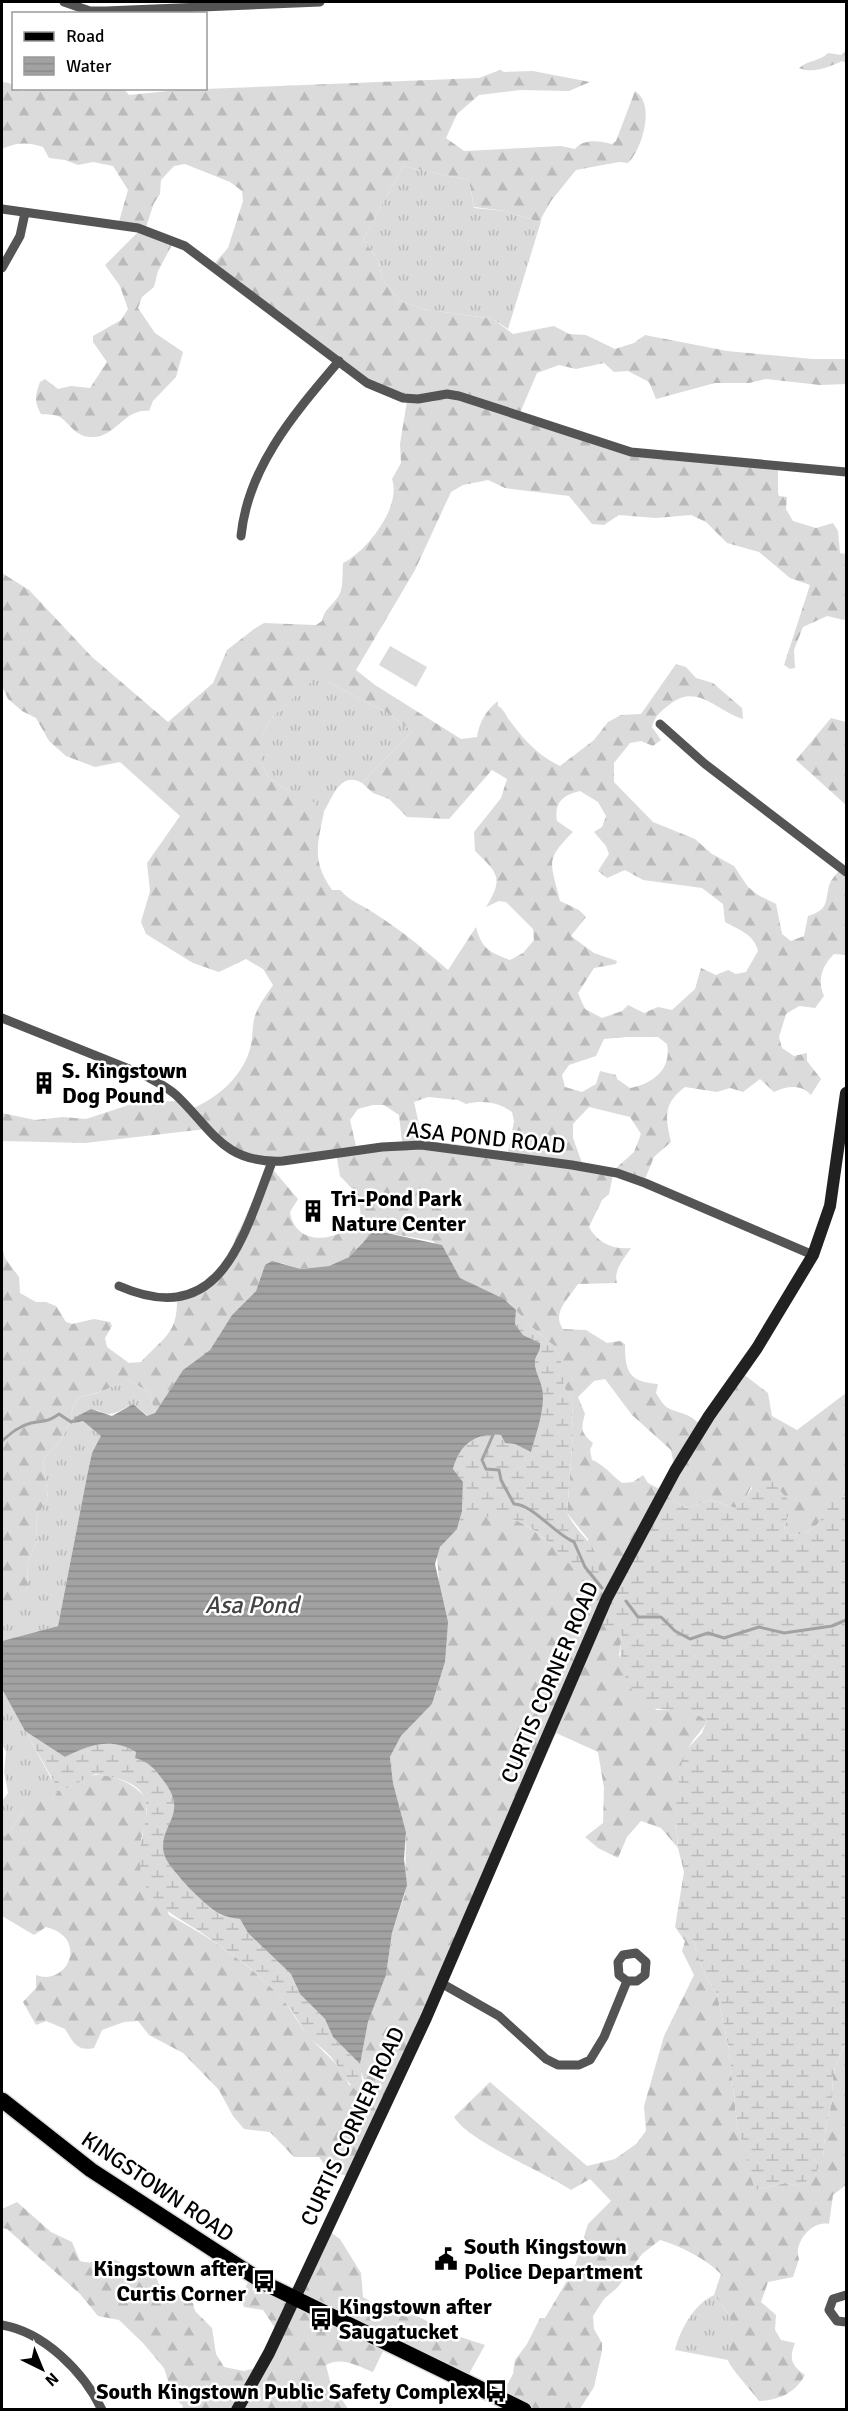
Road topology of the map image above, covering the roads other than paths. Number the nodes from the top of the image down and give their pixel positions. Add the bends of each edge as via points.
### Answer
1 (64, 2) edge
2 (320, 2) edge
3 (2, 208) edge
4 (25, 213) junction
5 (2, 268) edge
6 (339, 361) junction
7 (846, 472) edge
8 (241, 536) dead end
9 (660, 724) dead end
10 (846, 872) edge
11 (2, 1018) edge
12 (846, 1093) edge
13 (272, 1162) junction
14 (813, 1255) junction
15 (119, 1286) dead end
16 (627, 1981) dead end
17 (441, 1983) junction
18 (2, 2100) edge
19 (846, 2295) edge
20 (294, 2298) junction
21 (846, 2322) edge
22 (2, 2325) edge
23 (102, 2409) edge
24 (237, 2409) edge
25 (524, 2409) edge

1 - 2 street via 90,11
3 - 4 street
4 - 5 street via 20,236
4 - 6 street via 138,228 184,246
6 - 7 street via 367,383 397,396 459,396 632,452
6 - 8 street via 258,472 246,501
9 - 10 street via 705,764
11 - 13 street, ASA POND ROAD via 165,1086 224,1146
12 - 14 street, CURTIS CORNER ROAD via 830,1206
13 - 14 street, ASA POND ROAD via 421,1145 572,1165 617,1173 645,1183
13 - 15 street via 237,1250 214,1279 195,1292 166,1299
14 - 17 street, CURTIS CORNER ROAD via 675,1471 607,1598
16 - 17 street via 590,2060 569,2066 546,2059 499,2016
17 - 20 street, CURTIS CORNER ROAD
18 - 20 main road, KINGSTOWN ROAD via 91,2170 202,2244
19 - 21 street via 833,2299 829,2310 834,2319
20 - 24 street, CURTIS CORNER ROAD
20 - 25 main road, KINGSTOWN ROAD
22 - 23 street via 43,2343 75,2370

